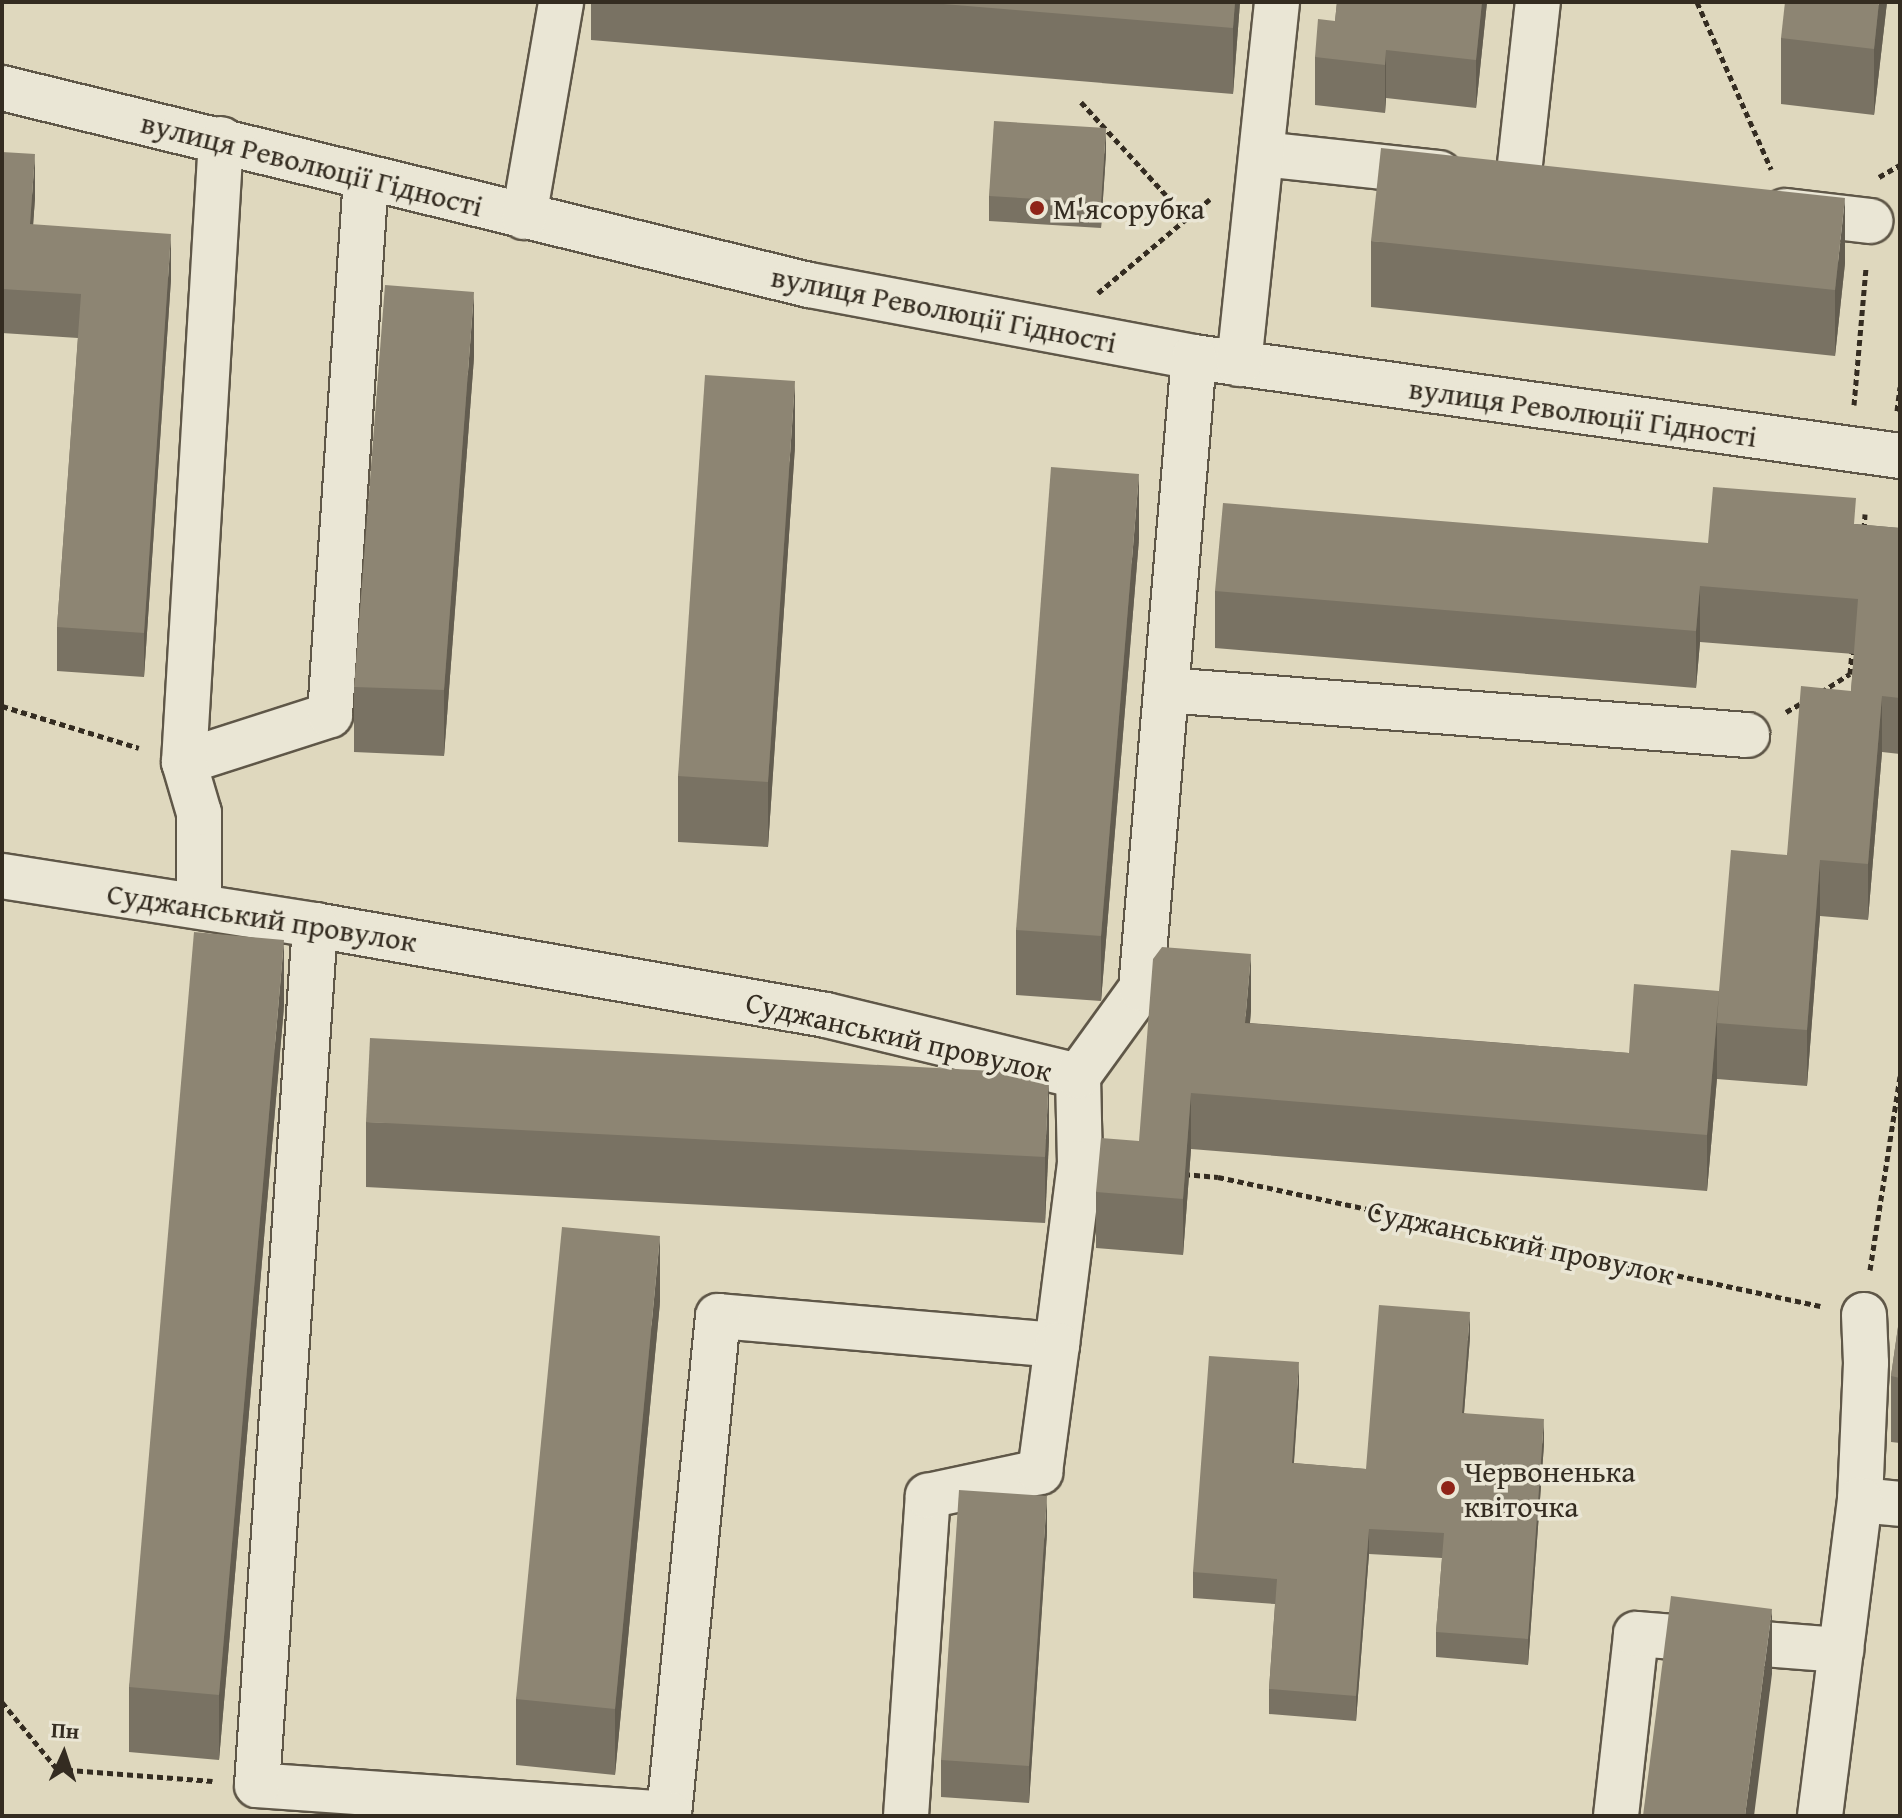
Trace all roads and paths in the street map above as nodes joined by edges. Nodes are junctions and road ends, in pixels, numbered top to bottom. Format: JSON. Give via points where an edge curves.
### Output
{"nodes":[{"id":1,"x":561,"y":2,"type":"edge"},
{"id":2,"x":1277,"y":2,"type":"edge"},
{"id":3,"x":1538,"y":2,"type":"edge"},
{"id":4,"x":1697,"y":2,"type":"edge"},
{"id":5,"x":2,"y":88,"type":"edge"},
{"id":6,"x":1081,"y":102,"type":"dead end"},
{"id":7,"x":221,"y":139,"type":"junction"},
{"id":8,"x":1262,"y":154,"type":"junction"},
{"id":9,"x":1900,"y":165,"type":"edge"},
{"id":10,"x":366,"y":177,"type":"junction"},
{"id":11,"x":1518,"y":182,"type":"junction"},
{"id":12,"x":1564,"y":187,"type":"edge"},
{"id":13,"x":1745,"y":207,"type":"edge"},
{"id":14,"x":1790,"y":212,"type":"junction"},
{"id":15,"x":524,"y":217,"type":"junction"},
{"id":16,"x":1187,"y":218,"type":"junction"},
{"id":17,"x":1870,"y":221,"type":"junction"},
{"id":18,"x":1098,"y":293,"type":"dead end"},
{"id":19,"x":1194,"y":357,"type":"junction"},
{"id":20,"x":1239,"y":364,"type":"junction"},
{"id":21,"x":1900,"y":387,"type":"edge"},
{"id":22,"x":1854,"y":406,"type":"dead end"},
{"id":23,"x":1897,"y":412,"type":"dead end"},
{"id":24,"x":1900,"y":456,"type":"edge"},
{"id":25,"x":1865,"y":514,"type":"dead end"},
{"id":26,"x":1863,"y":543,"type":"edge"},
{"id":27,"x":1853,"y":645,"type":"edge"},
{"id":28,"x":1166,"y":690,"type":"junction"},
{"id":29,"x":2,"y":706,"type":"edge"},
{"id":30,"x":1747,"y":735,"type":"joint"},
{"id":31,"x":184,"y":762,"type":"junction"},
{"id":32,"x":2,"y":876,"type":"edge"},
{"id":33,"x":199,"y":906,"type":"junction"},
{"id":34,"x":315,"y":925,"type":"junction"},
{"id":35,"x":1078,"y":1076,"type":"junction"},
{"id":36,"x":1900,"y":1076,"type":"edge"},
{"id":37,"x":1172,"y":1172,"type":"edge"},
{"id":38,"x":1864,"y":1315,"type":"junction"},
{"id":39,"x":1057,"y":1345,"type":"junction"},
{"id":40,"x":1880,"y":1502,"type":"edge"},
{"id":41,"x":1841,"y":1650,"type":"junction"},
{"id":42,"x":2,"y":1702,"type":"edge"},
{"id":43,"x":253,"y":1800,"type":"edge"},
{"id":44,"x":678,"y":1815,"type":"edge"},
{"id":45,"x":906,"y":1816,"type":"edge"},
{"id":46,"x":1616,"y":1816,"type":"edge"},
{"id":47,"x":1820,"y":1816,"type":"edge"}],
"edges":[{"from":1,"to":15,"type":"street"},
{"from":2,"to":8,"type":"street"},
{"from":3,"to":11,"type":"street"},
{"from":4,"to":14,"type":"path"},
{"from":5,"to":7,"type":"street","name":"вулиця Революції Гідності"},
{"from":6,"to":16,"type":"path"},
{"from":7,"to":10,"type":"street","name":"вулиця Революції Гідності"},
{"from":7,"to":31,"type":"street"},
{"from":8,"to":11,"type":"street"},
{"from":8,"to":16,"type":"path"},
{"from":8,"to":20,"type":"street"},
{"from":9,"to":17,"type":"path","via":[[1873,180]]},
{"from":10,"to":15,"type":"street","name":"вулиця Революції Гідності"},
{"from":10,"to":31,"type":"street","via":[[330,715]]},
{"from":11,"to":12,"type":"street"},
{"from":13,"to":14,"type":"street"},
{"from":14,"to":17,"type":"street"},
{"from":15,"to":19,"type":"street","name":"вулиця Революції Гідності","via":[[809,285]]},
{"from":16,"to":18,"type":"path"},
{"from":17,"to":22,"type":"path"},
{"from":19,"to":20,"type":"street","name":"вулиця Революції Гідності"},
{"from":19,"to":28,"type":"street"},
{"from":20,"to":24,"type":"street","name":"вулиця Революції Гідності"},
{"from":21,"to":23,"type":"path"},
{"from":25,"to":26,"type":"path"},
{"from":27,"to":30,"type":"path","via":[[1850,674]]},
{"from":28,"to":30,"type":"street"},
{"from":28,"to":35,"type":"street","via":[[1141,989]]},
{"from":29,"to":31,"type":"path"},
{"from":31,"to":33,"type":"street","via":[[199,813]]},
{"from":32,"to":33,"type":"street","name":"Суджанський провулок"},
{"from":33,"to":34,"type":"street","name":"Суджанський провулок"},
{"from":34,"to":35,"type":"street","name":"Суджанський провулок","via":[[826,1015]]},
{"from":34,"to":43,"type":"street"},
{"from":35,"to":39,"type":"street","name":"Суджанський провулок","via":[[1080,1163]]},
{"from":36,"to":38,"type":"path"},
{"from":37,"to":38,"type":"path","name":"Суджанський провулок","via":[[1218,1177]]},
{"from":38,"to":40,"type":"street"},
{"from":39,"to":44,"type":"street","via":[[718,1316]]},
{"from":39,"to":45,"type":"street","name":"Суджанський провулок","via":[[1040,1472],[928,1496]]},
{"from":40,"to":41,"type":"street"},
{"from":41,"to":46,"type":"street","via":[[1636,1634]]},
{"from":41,"to":47,"type":"street"},
{"from":42,"to":43,"type":"path","via":[[57,1769]]},
{"from":43,"to":44,"type":"street"}]}
